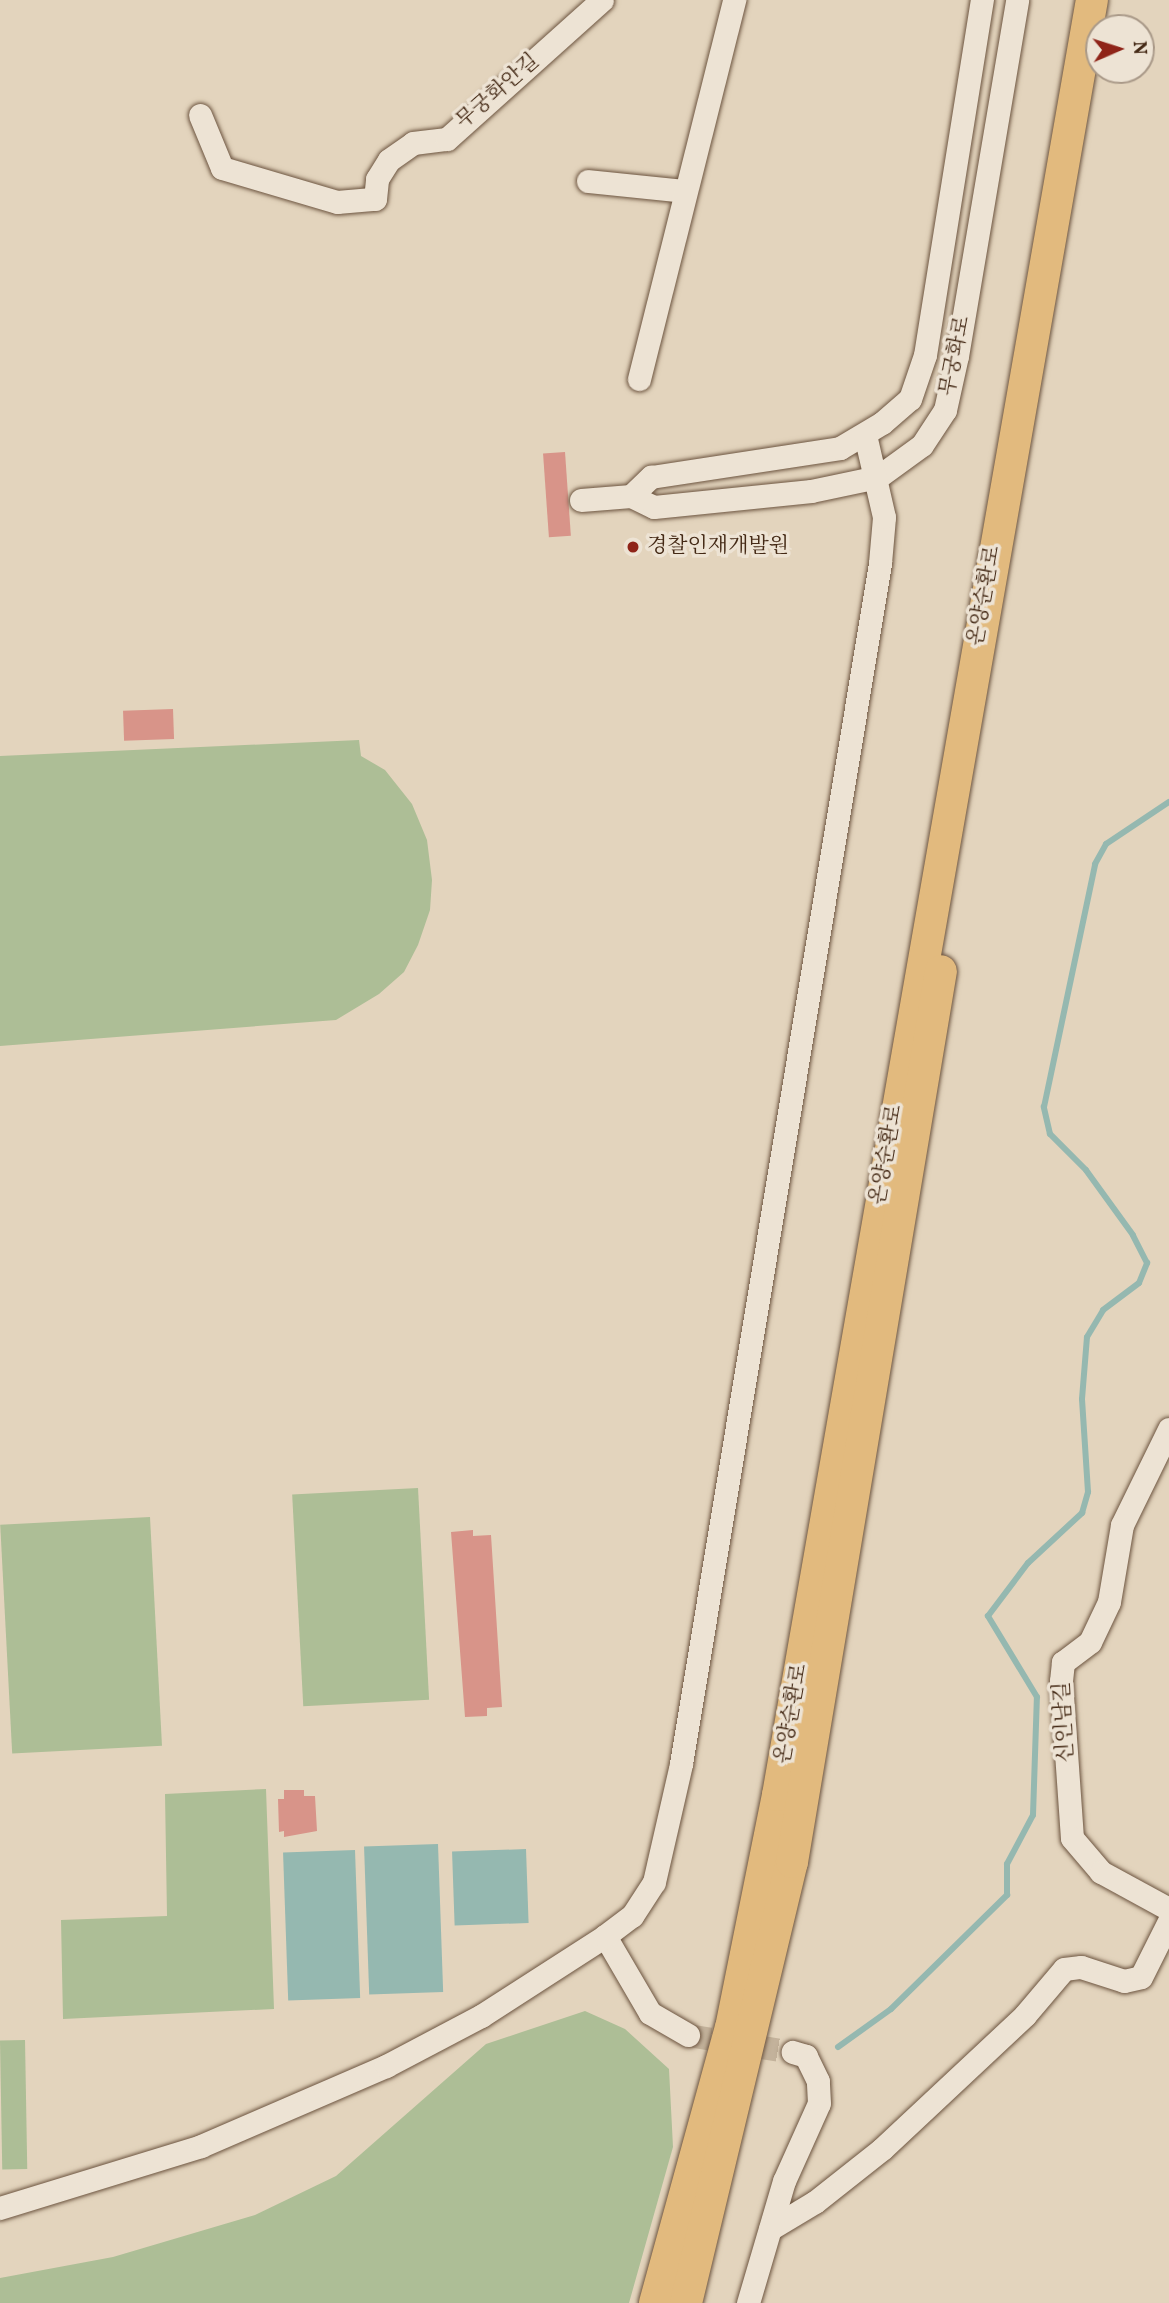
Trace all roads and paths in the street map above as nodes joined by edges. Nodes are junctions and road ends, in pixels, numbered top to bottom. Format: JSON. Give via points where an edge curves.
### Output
{"nodes":[{"id":1,"x":602,"y":0,"type":"edge"},
{"id":2,"x":734,"y":0,"type":"edge"},
{"id":3,"x":982,"y":0,"type":"edge"},
{"id":4,"x":1017,"y":0,"type":"edge"},
{"id":5,"x":1091,"y":0,"type":"edge"},
{"id":6,"x":1099,"y":84,"type":"edge"},
{"id":7,"x":200,"y":115,"type":"dead end"},
{"id":8,"x":588,"y":181,"type":"dead end"},
{"id":9,"x":684,"y":191,"type":"junction"},
{"id":10,"x":639,"y":379,"type":"dead end"},
{"id":11,"x":865,"y":435,"type":"junction"},
{"id":12,"x":878,"y":477,"type":"junction"},
{"id":13,"x":631,"y":496,"type":"junction"},
{"id":14,"x":581,"y":500,"type":"dead end"},
{"id":15,"x":1169,"y":1429,"type":"edge"},
{"id":16,"x":1169,"y":1909,"type":"edge"},
{"id":17,"x":1169,"y":1921,"type":"edge"},
{"id":18,"x":605,"y":1936,"type":"junction"},
{"id":19,"x":688,"y":2035,"type":"tunnel mouth"},
{"id":20,"x":793,"y":2052,"type":"tunnel mouth"},
{"id":21,"x":0,"y":2208,"type":"edge"},
{"id":22,"x":771,"y":2229,"type":"junction"},
{"id":23,"x":655,"y":2303,"type":"edge"},
{"id":24,"x":686,"y":2303,"type":"edge"},
{"id":25,"x":748,"y":2303,"type":"edge"}],
"edges":[{"from":1,"to":7,"type":"street","name":"무궁화안길","via":[[447,139],[413,143],[389,160],[377,179],[375,199],[337,202],[222,168]]},
{"from":2,"to":9,"type":"street"},
{"from":3,"to":11,"type":"street","name":"무궁화로","via":[[925,355],[909,399]]},
{"from":4,"to":12,"type":"street","name":"무궁화로","via":[[944,410],[922,445]]},
{"from":5,"to":23,"type":"highway","name":"온양순환로","via":[[778,1795],[731,2028]]},
{"from":6,"to":24,"type":"highway","name":"온양순환로","via":[[937,996],[792,1862]]},
{"from":8,"to":9,"type":"street"},
{"from":9,"to":10,"type":"street"},
{"from":11,"to":12,"type":"street"},
{"from":11,"to":13,"type":"street","name":"무궁화로","via":[[840,448],[651,477]]},
{"from":12,"to":13,"type":"street","name":"무궁화로","via":[[811,491],[654,507]]},
{"from":12,"to":18,"type":"street","via":[[884,517],[880,563],[671,1819],[654,1882],[632,1916]]},
{"from":13,"to":14,"type":"street","name":"무궁화로"},
{"from":15,"to":16,"type":"street","name":"신인남길","via":[[1122,1525],[1109,1602],[1090,1642],[1063,1662],[1061,1681],[1072,1838],[1101,1872]]},
{"from":17,"to":22,"type":"street","via":[[1141,1977],[1124,1981],[1082,1967],[1064,1969],[1026,2015],[883,2149],[815,2202]]},
{"from":18,"to":19,"type":"street","via":[[650,2013]]},
{"from":18,"to":21,"type":"street","via":[[481,2016],[269,2119],[201,2146]]},
{"from":20,"to":22,"type":"street","via":[[806,2056],[818,2081],[819,2103],[784,2181]]},
{"from":22,"to":25,"type":"street"}]}
